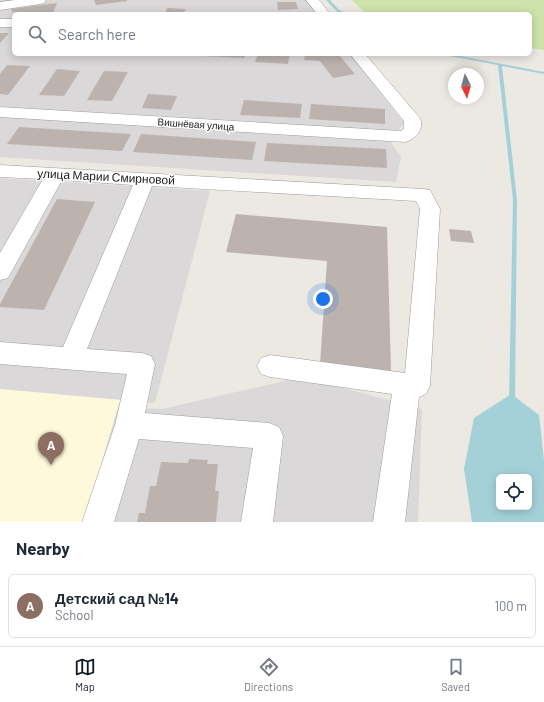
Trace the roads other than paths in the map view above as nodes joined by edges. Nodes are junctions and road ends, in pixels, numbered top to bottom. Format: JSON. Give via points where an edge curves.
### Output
{"nodes":[{"id":1,"x":40,"y":0,"type":"edge"},
{"id":2,"x":312,"y":0,"type":"edge"},
{"id":3,"x":0,"y":6,"type":"edge"},
{"id":4,"x":322,"y":12,"type":"edge"},
{"id":5,"x":0,"y":23,"type":"edge"},
{"id":6,"x":12,"y":24,"type":"edge"},
{"id":7,"x":359,"y":56,"type":"edge"},
{"id":8,"x":0,"y":112,"type":"edge"},
{"id":9,"x":0,"y":171,"type":"edge"},
{"id":10,"x":56,"y":174,"type":"junction"},
{"id":11,"x":145,"y":179,"type":"junction"},
{"id":12,"x":0,"y":272,"type":"edge"},
{"id":13,"x":0,"y":353,"type":"edge"},
{"id":14,"x":71,"y":358,"type":"junction"},
{"id":15,"x":270,"y":366,"type":"dead end"},
{"id":16,"x":407,"y":385,"type":"junction"},
{"id":17,"x":129,"y":425,"type":"junction"},
{"id":18,"x":98,"y":522,"type":"edge"},
{"id":19,"x":257,"y":522,"type":"edge"},
{"id":20,"x":389,"y":522,"type":"edge"}],
"edges":[{"from":1,"to":3,"type":"street"},
{"from":2,"to":4,"type":"street"},
{"from":5,"to":6,"type":"street"},
{"from":7,"to":8,"type":"street","name":"Вишнёвая улица","via":[[413,121],[412,130],[405,137]]},
{"from":9,"to":10,"type":"street","name":"улица Марии Смирновой"},
{"from":10,"to":11,"type":"street","name":"улица Марии Смирновой"},
{"from":10,"to":12,"type":"street"},
{"from":11,"to":14,"type":"street"},
{"from":11,"to":16,"type":"street","name":"улица Марии Смирновой","via":[[423,196],[430,209],[417,386]]},
{"from":13,"to":14,"type":"street"},
{"from":14,"to":17,"type":"street","via":[[142,364]]},
{"from":15,"to":16,"type":"street"},
{"from":16,"to":20,"type":"street"},
{"from":17,"to":18,"type":"street"},
{"from":17,"to":19,"type":"street","via":[[269,436]]}]}
